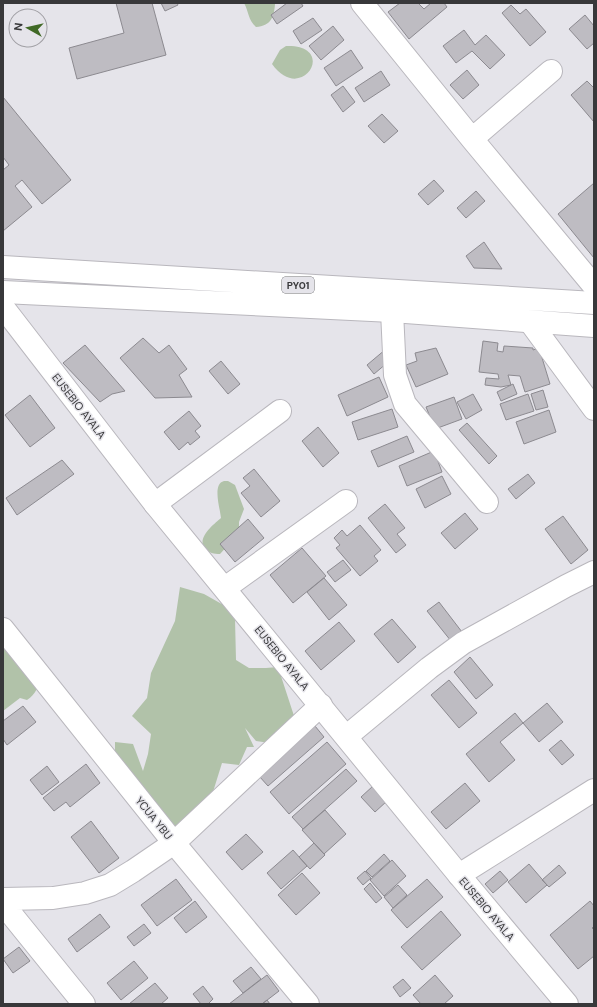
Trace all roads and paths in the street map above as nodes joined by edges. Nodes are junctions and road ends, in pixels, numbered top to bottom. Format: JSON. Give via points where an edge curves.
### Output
{"nodes":[{"id":1,"x":362,"y":3,"type":"edge"},
{"id":2,"x":551,"y":71,"type":"dead end"},
{"id":3,"x":472,"y":139,"type":"junction"},
{"id":4,"x":3,"y":267,"type":"edge"},
{"id":5,"x":594,"y":286,"type":"edge"},
{"id":6,"x":3,"y":292,"type":"edge"},
{"id":7,"x":594,"y":303,"type":"edge"},
{"id":8,"x":3,"y":307,"type":"edge"},
{"id":9,"x":392,"y":311,"type":"junction"},
{"id":10,"x":530,"y":322,"type":"junction"},
{"id":11,"x":594,"y":326,"type":"edge"},
{"id":12,"x":594,"y":409,"type":"edge"},
{"id":13,"x":280,"y":411,"type":"dead end"},
{"id":14,"x":346,"y":500,"type":"dead end"},
{"id":15,"x":487,"y":502,"type":"dead end"},
{"id":16,"x":155,"y":504,"type":"junction"},
{"id":17,"x":594,"y":572,"type":"edge"},
{"id":18,"x":225,"y":588,"type":"junction"},
{"id":19,"x":3,"y":629,"type":"edge"},
{"id":20,"x":321,"y":705,"type":"junction"},
{"id":21,"x":347,"y":736,"type":"junction"},
{"id":22,"x":594,"y":790,"type":"edge"},
{"id":23,"x":174,"y":843,"type":"junction"},
{"id":24,"x":459,"y":875,"type":"junction"},
{"id":25,"x":3,"y":899,"type":"edge"},
{"id":26,"x":3,"y":904,"type":"edge"},
{"id":27,"x":84,"y":1004,"type":"edge"},
{"id":28,"x":308,"y":1004,"type":"edge"},
{"id":29,"x":567,"y":1004,"type":"edge"}],
"edges":[{"from":1,"to":3,"type":"main road"},
{"from":2,"to":3,"type":"main road"},
{"from":3,"to":5,"type":"main road"},
{"from":4,"to":7,"type":"main road","number":"PY01"},
{"from":6,"to":9,"type":"main road","number":"PY01"},
{"from":8,"to":16,"type":"main road","name":"EUSEBIO AYALA"},
{"from":9,"to":10,"type":"main road","number":"PY01"},
{"from":9,"to":15,"type":"main road","via":[[395,375],[405,404]]},
{"from":10,"to":11,"type":"main road","number":"PY01"},
{"from":10,"to":12,"type":"main road"},
{"from":13,"to":16,"type":"main road"},
{"from":14,"to":18,"type":"main road"},
{"from":16,"to":18,"type":"main road","name":"EUSEBIO AYALA"},
{"from":17,"to":21,"type":"main road","via":[[463,643]]},
{"from":18,"to":20,"type":"main road","name":"EUSEBIO AYALA"},
{"from":19,"to":23,"type":"main road","name":"YCUA YBU"},
{"from":20,"to":21,"type":"main road","name":"EUSEBIO AYALA"},
{"from":20,"to":23,"type":"main road"},
{"from":21,"to":24,"type":"main road","name":"EUSEBIO AYALA"},
{"from":22,"to":24,"type":"main road"},
{"from":23,"to":25,"type":"main road","via":[[110,885],[85,893],[53,898]]},
{"from":23,"to":28,"type":"main road","name":"YCUA YBU"},
{"from":24,"to":29,"type":"main road","name":"EUSEBIO AYALA"},
{"from":26,"to":27,"type":"main road"}]}
